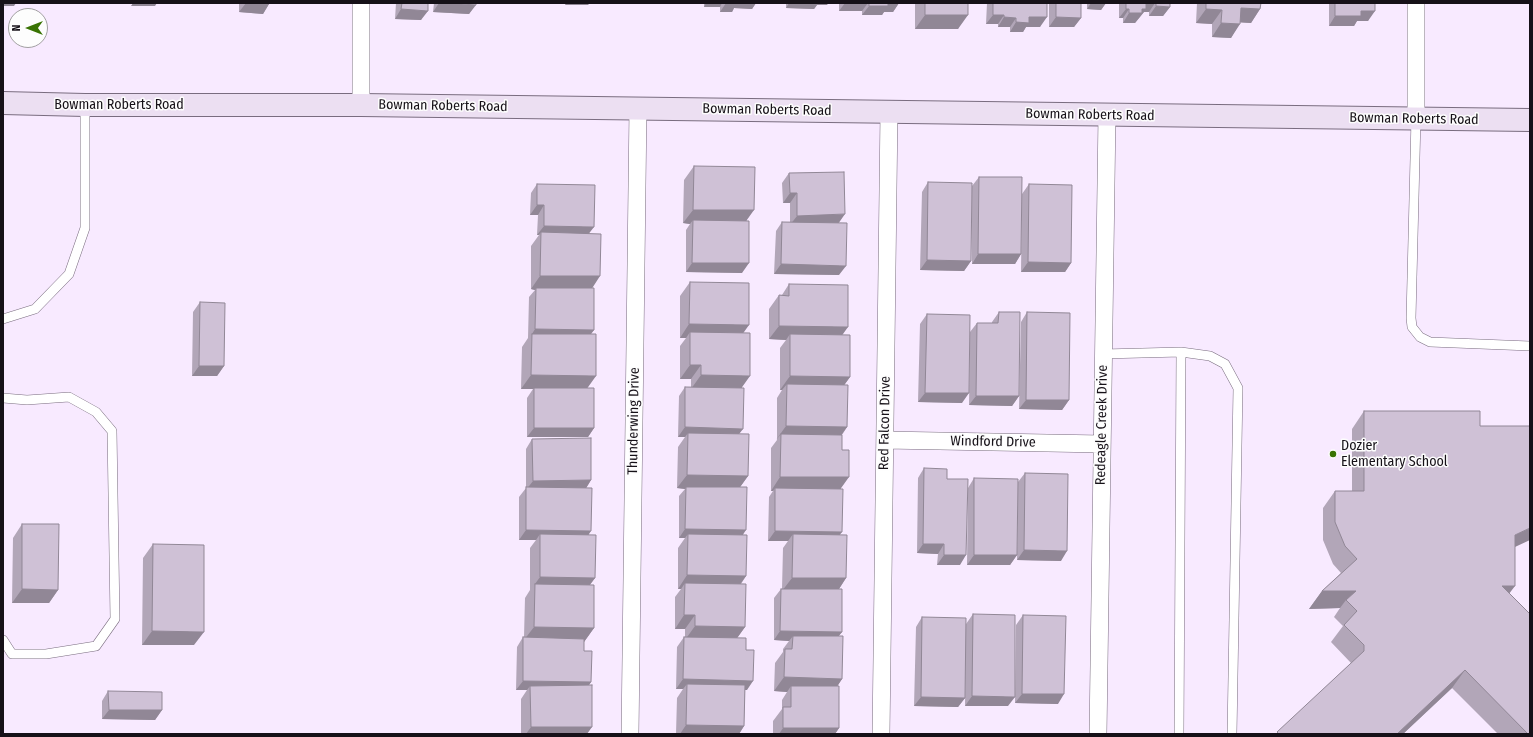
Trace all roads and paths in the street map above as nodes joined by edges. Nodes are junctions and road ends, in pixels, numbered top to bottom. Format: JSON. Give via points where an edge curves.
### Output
{"nodes":[{"id":1,"x":361,"y":3,"type":"edge"},
{"id":2,"x":1416,"y":3,"type":"edge"},
{"id":3,"x":3,"y":104,"type":"edge"},
{"id":4,"x":85,"y":105,"type":"junction"},
{"id":5,"x":361,"y":105,"type":"junction"},
{"id":6,"x":638,"y":108,"type":"junction"},
{"id":7,"x":889,"y":112,"type":"junction"},
{"id":8,"x":1107,"y":115,"type":"junction"},
{"id":9,"x":1416,"y":118,"type":"junction"},
{"id":10,"x":1530,"y":120,"type":"edge"},
{"id":11,"x":3,"y":319,"type":"edge"},
{"id":12,"x":1530,"y":346,"type":"edge"},
{"id":13,"x":1181,"y":352,"type":"junction"},
{"id":14,"x":1103,"y":354,"type":"junction"},
{"id":15,"x":3,"y":398,"type":"edge"},
{"id":16,"x":885,"y":440,"type":"junction"},
{"id":17,"x":1102,"y":444,"type":"junction"},
{"id":18,"x":3,"y":640,"type":"edge"},
{"id":19,"x":630,"y":734,"type":"edge"},
{"id":20,"x":881,"y":734,"type":"edge"},
{"id":21,"x":1098,"y":734,"type":"edge"},
{"id":22,"x":1179,"y":734,"type":"edge"},
{"id":23,"x":1232,"y":734,"type":"edge"}],
"edges":[{"from":1,"to":5,"type":"street"},
{"from":2,"to":9,"type":"street"},
{"from":3,"to":4,"type":"street","name":"Bowman Roberts Road"},
{"from":4,"to":5,"type":"street","name":"Bowman Roberts Road"},
{"from":4,"to":11,"type":"lane","via":[[85,228],[69,274],[35,309]]},
{"from":5,"to":6,"type":"street","name":"Bowman Roberts Road"},
{"from":6,"to":7,"type":"street","name":"Bowman Roberts Road"},
{"from":6,"to":19,"type":"street","name":"Thunderwing Drive"},
{"from":7,"to":8,"type":"street","name":"Bowman Roberts Road"},
{"from":7,"to":16,"type":"street","name":"Red Falcon Drive"},
{"from":8,"to":9,"type":"street","name":"Bowman Roberts Road"},
{"from":8,"to":14,"type":"street","name":"Redeagle Creek Drive"},
{"from":9,"to":10,"type":"street","name":"Bowman Roberts Road"},
{"from":9,"to":12,"type":"lane","via":[[1412,327],[1420,337],[1430,342]]},
{"from":13,"to":14,"type":"lane"},
{"from":13,"to":22,"type":"lane"},
{"from":13,"to":23,"type":"lane","via":[[1210,356],[1225,364],[1238,388]]},
{"from":14,"to":17,"type":"street","name":"Redeagle Creek Drive"},
{"from":15,"to":18,"type":"lane","via":[[27,400],[69,397],[96,412],[112,431],[115,619],[96,646],[46,654],[12,654]]},
{"from":16,"to":17,"type":"street","name":"Windford Drive"},
{"from":16,"to":20,"type":"street","name":"Red Falcon Drive"},
{"from":17,"to":21,"type":"street","name":"Redeagle Creek Drive"}]}
